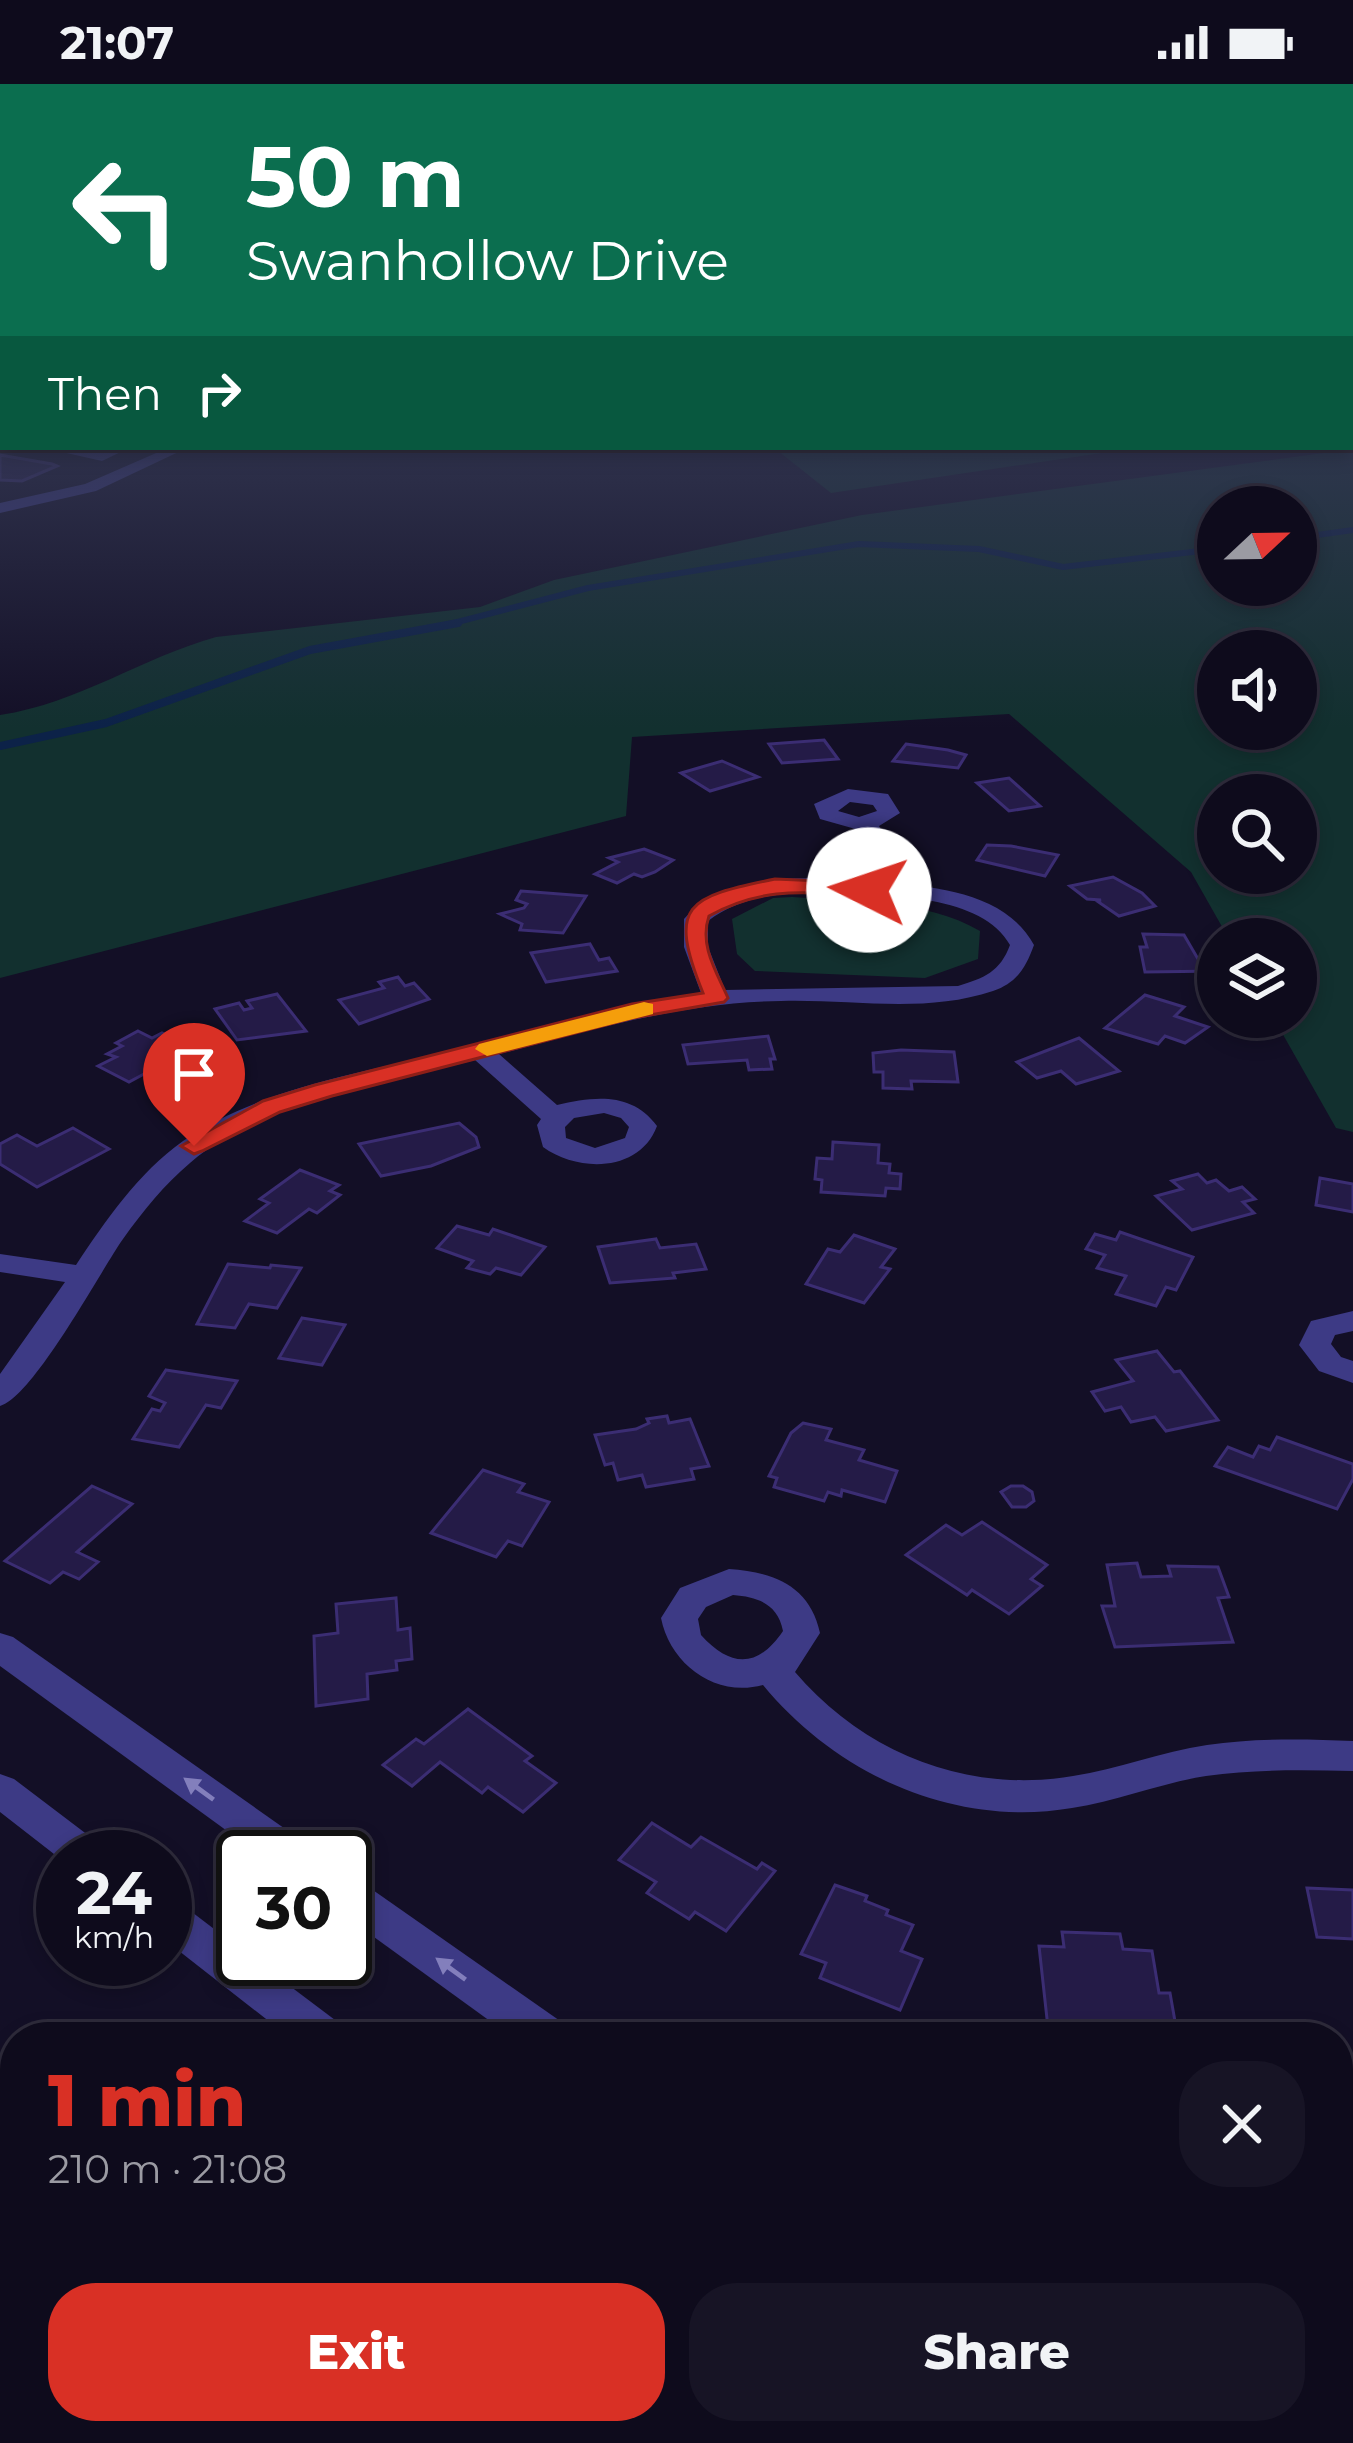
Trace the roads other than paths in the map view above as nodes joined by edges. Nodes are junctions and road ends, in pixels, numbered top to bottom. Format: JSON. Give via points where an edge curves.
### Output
{"nodes":[{"id":1,"x":866,"y":823,"type":"dead end"},
{"id":2,"x":869,"y":890,"type":"junction"},
{"id":3,"x":716,"y":998,"type":"junction"},
{"id":4,"x":480,"y":1051,"type":"junction"},
{"id":5,"x":556,"y":1118,"type":"dead end"},
{"id":6,"x":0,"y":1263,"type":"edge"},
{"id":7,"x":86,"y":1276,"type":"junction"},
{"id":8,"x":1353,"y":1321,"type":"edge"},
{"id":9,"x":1353,"y":1373,"type":"edge"},
{"id":10,"x":0,"y":1394,"type":"edge"},
{"id":11,"x":0,"y":1647,"type":"edge"},
{"id":12,"x":770,"y":1668,"type":"dead end"},
{"id":13,"x":1353,"y":1756,"type":"edge"},
{"id":14,"x":0,"y":1790,"type":"edge"},
{"id":15,"x":52,"y":1830,"type":"edge"},
{"id":16,"x":256,"y":1830,"type":"edge"},
{"id":17,"x":372,"y":1912,"type":"edge"},
{"id":18,"x":192,"y":1937,"type":"edge"},
{"id":19,"x":303,"y":2022,"type":"edge"},
{"id":20,"x":526,"y":2022,"type":"edge"}],
"edges":[{"from":1,"to":2,"type":"street","via":[[879,848]]},
{"from":2,"to":3,"type":"street","via":[[775,885],[735,893],[700,913],[695,947]]},
{"from":2,"to":3,"type":"street","via":[[990,912],[1016,932],[1019,964],[985,988],[940,997]]},
{"from":3,"to":4,"type":"street"},
{"from":4,"to":5,"type":"street"},
{"from":4,"to":7,"type":"street","via":[[323,1090],[227,1126],[176,1159]]},
{"from":6,"to":7,"type":"street"},
{"from":7,"to":10,"type":"street"},
{"from":8,"to":9,"type":"street","via":[[1322,1328],[1315,1345],[1330,1364]]},
{"from":16,"to":11,"type":"street","one_way":true},
{"from":12,"to":13,"type":"street","via":[[846,1745],[954,1787],[1048,1796],[1205,1761]]},
{"from":14,"to":15,"type":"street"},
{"from":20,"to":17,"type":"street","one_way":true},
{"from":18,"to":19,"type":"street"}]}
